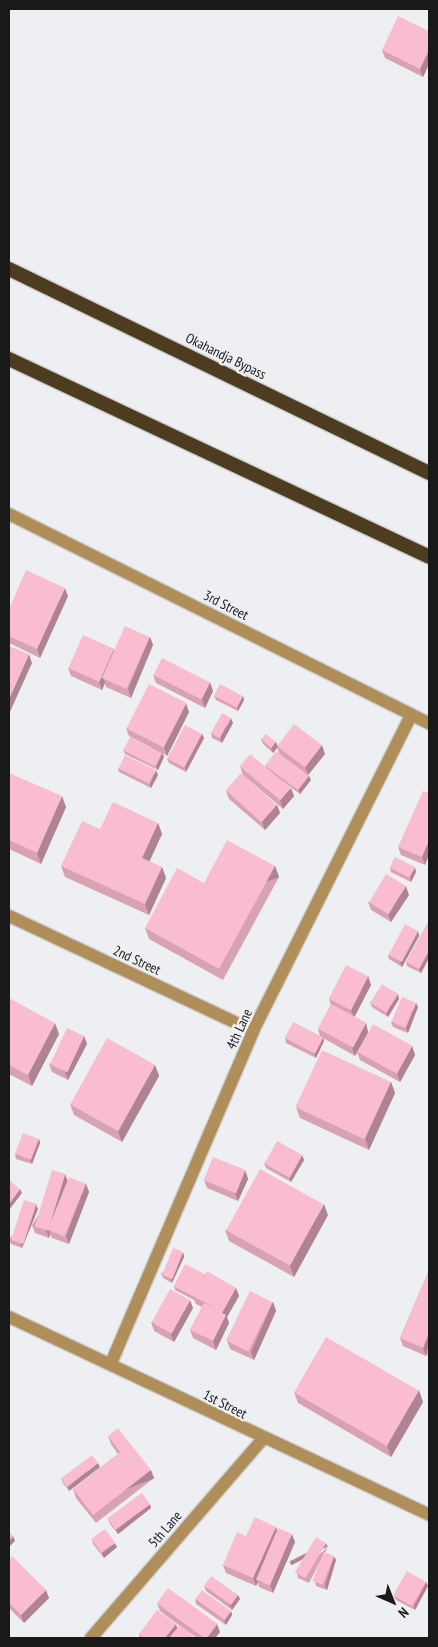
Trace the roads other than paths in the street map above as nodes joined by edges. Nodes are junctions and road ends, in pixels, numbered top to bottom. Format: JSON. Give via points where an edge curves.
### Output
{"nodes":[{"id":1,"x":9,"y":269,"type":"edge"},
{"id":2,"x":9,"y":359,"type":"edge"},
{"id":3,"x":429,"y":473,"type":"edge"},
{"id":4,"x":9,"y":514,"type":"edge"},
{"id":5,"x":429,"y":557,"type":"edge"},
{"id":6,"x":411,"y":715,"type":"junction"},
{"id":7,"x":429,"y":723,"type":"edge"},
{"id":8,"x":9,"y":916,"type":"edge"},
{"id":9,"x":253,"y":1031,"type":"junction"},
{"id":10,"x":9,"y":1317,"type":"edge"},
{"id":11,"x":111,"y":1363,"type":"junction"},
{"id":12,"x":263,"y":1439,"type":"junction"},
{"id":13,"x":429,"y":1515,"type":"edge"},
{"id":14,"x":90,"y":1638,"type":"edge"}],
"edges":[{"from":1,"to":3,"type":"highway","name":"Okahandja Bypass"},
{"from":2,"to":5,"type":"highway"},
{"from":4,"to":6,"type":"street","name":"3rd Street"},
{"from":6,"to":7,"type":"street","name":"3rd Street"},
{"from":6,"to":9,"type":"street","name":"4th Lane"},
{"from":8,"to":9,"type":"street","name":"2nd Street"},
{"from":9,"to":11,"type":"street","name":"4th Lane"},
{"from":10,"to":11,"type":"street","name":"1st Street"},
{"from":11,"to":12,"type":"street","name":"1st Street"},
{"from":12,"to":13,"type":"street","name":"1st Street"},
{"from":12,"to":14,"type":"street","name":"5th Lane"}]}
